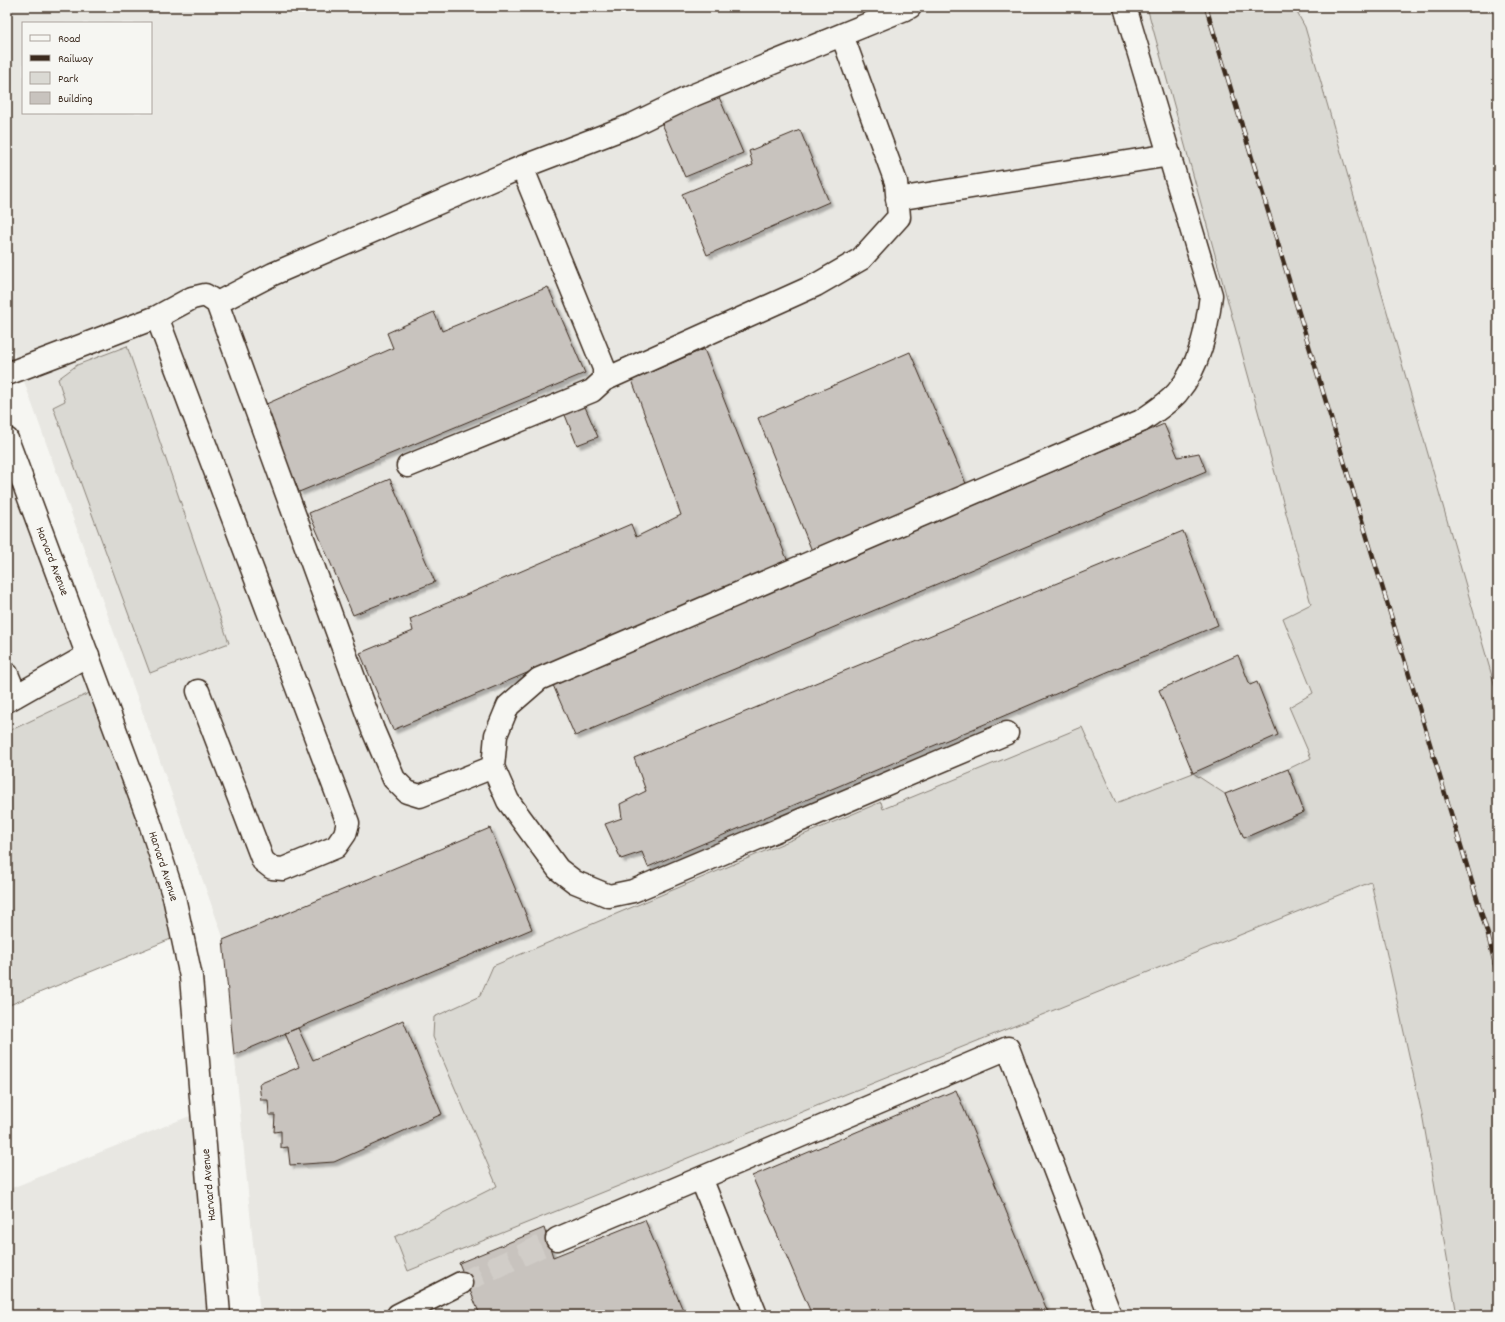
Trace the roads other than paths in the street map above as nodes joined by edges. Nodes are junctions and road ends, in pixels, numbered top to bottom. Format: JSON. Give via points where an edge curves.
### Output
{"nodes":[{"id":1,"x":910,"y":7,"type":"edge"},
{"id":2,"x":1126,"y":7,"type":"edge"},
{"id":3,"x":842,"y":35,"type":"junction"},
{"id":4,"x":1170,"y":155,"type":"junction"},
{"id":5,"x":522,"y":167,"type":"junction"},
{"id":6,"x":897,"y":199,"type":"junction"},
{"id":7,"x":218,"y":303,"type":"junction"},
{"id":8,"x":157,"y":317,"type":"junction"},
{"id":9,"x":7,"y":374,"type":"edge"},
{"id":10,"x":604,"y":380,"type":"junction"},
{"id":11,"x":7,"y":439,"type":"edge"},
{"id":12,"x":408,"y":466,"type":"dead end"},
{"id":13,"x":88,"y":655,"type":"junction"},
{"id":14,"x":7,"y":674,"type":"edge"},
{"id":15,"x":198,"y":691,"type":"dead end"},
{"id":16,"x":12,"y":699,"type":"edge"},
{"id":17,"x":1007,"y":733,"type":"dead end"},
{"id":18,"x":494,"y":767,"type":"junction"},
{"id":19,"x":701,"y":1178,"type":"junction"},
{"id":20,"x":557,"y":1239,"type":"tunnel mouth"},
{"id":21,"x":461,"y":1283,"type":"tunnel mouth"},
{"id":22,"x":424,"y":1309,"type":"edge"},
{"id":23,"x":219,"y":1315,"type":"edge"},
{"id":24,"x":398,"y":1315,"type":"edge"},
{"id":25,"x":756,"y":1315,"type":"edge"},
{"id":26,"x":1110,"y":1315,"type":"edge"}],
"edges":[{"from":1,"to":3,"type":"main road"},
{"from":2,"to":4,"type":"main road"},
{"from":3,"to":5,"type":"main road","via":[[694,95],[632,125]]},
{"from":3,"to":6,"type":"main road","via":[[896,182]]},
{"from":4,"to":6,"type":"main road"},
{"from":4,"to":18,"type":"main road","via":[[1211,295],[1203,341],[1191,371],[1177,393],[1141,422],[539,679],[508,706],[496,735]]},
{"from":5,"to":7,"type":"main road","via":[[273,274]]},
{"from":5,"to":10,"type":"main road","via":[[604,368]]},
{"from":6,"to":10,"type":"main road","via":[[899,217],[861,259],[816,285]]},
{"from":7,"to":8,"type":"main road","via":[[205,295],[192,298]]},
{"from":7,"to":18,"type":"main road","via":[[373,730],[394,779],[407,792],[420,796]]},
{"from":8,"to":9,"type":"main road"},
{"from":8,"to":15,"type":"main road","via":[[348,823],[345,834],[336,847],[283,869],[272,868],[263,861]]},
{"from":10,"to":12,"type":"main road","via":[[592,390]]},
{"from":11,"to":13,"type":"main road","name":"Harvard Avenue"},
{"from":13,"to":16,"type":"main road"},
{"from":13,"to":23,"type":"main road","name":"Harvard Avenue","via":[[150,823],[183,934],[191,977]]},
{"from":14,"to":16,"type":"main road"},
{"from":17,"to":18,"type":"main road","via":[[633,891],[609,896],[575,882],[558,870],[508,801]]},
{"from":19,"to":20,"type":"main road"},
{"from":19,"to":25,"type":"main road"},
{"from":19,"to":26,"type":"main road","via":[[1008,1048]]},
{"from":21,"to":22,"type":"main road"},
{"from":22,"to":24,"type":"main road"}]}
